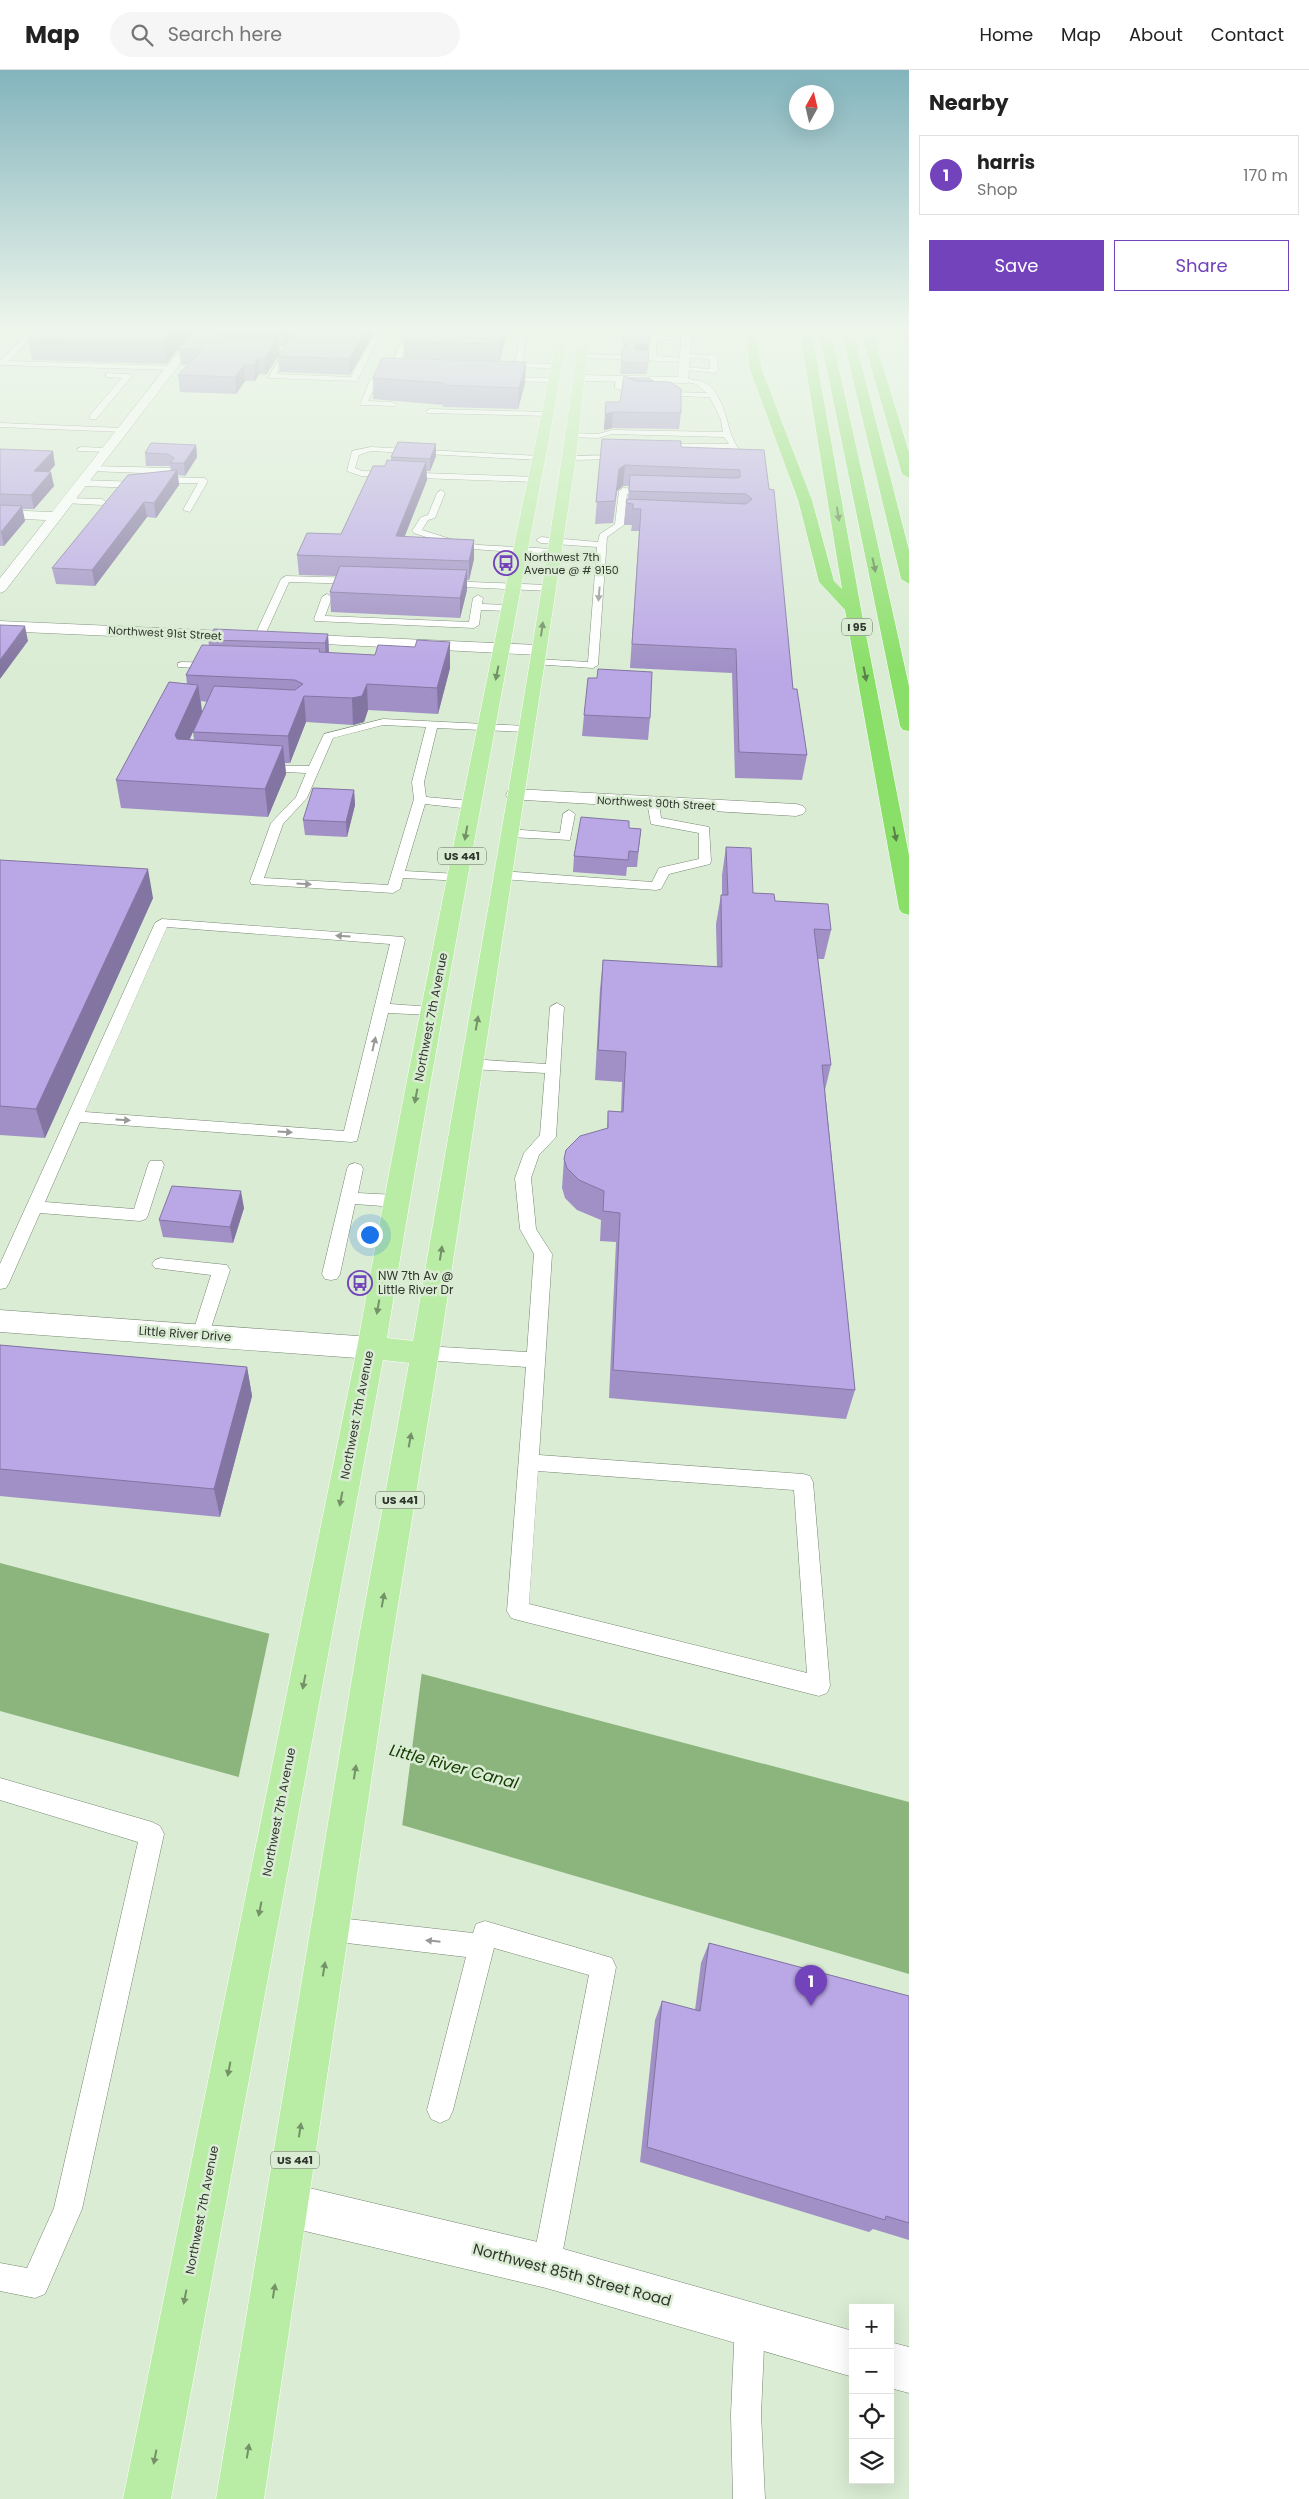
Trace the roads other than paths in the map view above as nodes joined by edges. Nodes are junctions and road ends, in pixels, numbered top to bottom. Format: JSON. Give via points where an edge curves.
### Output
{"nodes":[{"id":1,"x":113,"y":443,"type":"edge"},
{"id":2,"x":542,"y":443,"type":"edge"},
{"id":3,"x":570,"y":443,"type":"edge"},
{"id":4,"x":601,"y":443,"type":"edge"},
{"id":5,"x":733,"y":443,"type":"edge"},
{"id":6,"x":784,"y":443,"type":"edge"},
{"id":7,"x":824,"y":443,"type":"edge"},
{"id":8,"x":849,"y":443,"type":"edge"},
{"id":9,"x":875,"y":443,"type":"edge"},
{"id":10,"x":900,"y":443,"type":"edge"},
{"id":11,"x":666,"y":445,"type":"edge"},
{"id":12,"x":735,"y":447,"type":"junction"},
{"id":13,"x":81,"y":449,"type":"dead end"},
{"id":14,"x":108,"y":450,"type":"junction"},
{"id":15,"x":604,"y":450,"type":"junction"},
{"id":16,"x":393,"y":452,"type":"junction"},
{"id":17,"x":630,"y":457,"type":"edge"},
{"id":18,"x":539,"y":458,"type":"junction"},
{"id":19,"x":569,"y":458,"type":"junction"},
{"id":20,"x":722,"y":460,"type":"edge"},
{"id":21,"x":379,"y":465,"type":"junction"},
{"id":22,"x":553,"y":465,"type":"dead end"},
{"id":23,"x":494,"y":467,"type":"junction"},
{"id":24,"x":92,"y":469,"type":"junction"},
{"id":25,"x":170,"y":471,"type":"edge"},
{"id":26,"x":909,"y":474,"type":"edge"},
{"id":27,"x":474,"y":477,"type":"junction"},
{"id":28,"x":542,"y":481,"type":"junction"},
{"id":29,"x":81,"y":483,"type":"junction"},
{"id":30,"x":564,"y":490,"type":"junction"},
{"id":31,"x":441,"y":493,"type":"dead end"},
{"id":32,"x":659,"y":493,"type":"edge"},
{"id":33,"x":67,"y":501,"type":"junction"},
{"id":34,"x":102,"y":502,"type":"dead end"},
{"id":35,"x":186,"y":510,"type":"dead end"},
{"id":36,"x":0,"y":514,"type":"edge"},
{"id":37,"x":55,"y":516,"type":"junction"},
{"id":38,"x":521,"y":545,"type":"junction"},
{"id":39,"x":602,"y":545,"type":"junction"},
{"id":40,"x":555,"y":547,"type":"junction"},
{"id":41,"x":909,"y":579,"type":"edge"},
{"id":42,"x":368,"y":581,"type":"edge"},
{"id":43,"x":435,"y":584,"type":"edge"},
{"id":44,"x":513,"y":587,"type":"junction"},
{"id":45,"x":0,"y":588,"type":"edge"},
{"id":46,"x":549,"y":588,"type":"junction"},
{"id":47,"x":328,"y":596,"type":"dead end"},
{"id":48,"x":509,"y":608,"type":"junction"},
{"id":49,"x":853,"y":609,"type":"junction"},
{"id":50,"x":375,"y":621,"type":"junction"},
{"id":51,"x":0,"y":626,"type":"edge"},
{"id":52,"x":259,"y":637,"type":"junction"},
{"id":53,"x":373,"y":648,"type":"junction"},
{"id":54,"x":502,"y":648,"type":"junction"},
{"id":55,"x":538,"y":656,"type":"junction"},
{"id":56,"x":182,"y":664,"type":"dead end"},
{"id":57,"x":229,"y":666,"type":"edge"},
{"id":58,"x":432,"y":724,"type":"junction"},
{"id":59,"x":909,"y":726,"type":"edge"},
{"id":60,"x":486,"y":727,"type":"junction"},
{"id":61,"x":526,"y":729,"type":"junction"},
{"id":62,"x":255,"y":767,"type":"edge"},
{"id":63,"x":313,"y":770,"type":"junction"},
{"id":64,"x":515,"y":795,"type":"junction"},
{"id":65,"x":420,"y":798,"type":"junction"},
{"id":66,"x":653,"y":802,"type":"junction"},
{"id":67,"x":471,"y":804,"type":"junction"},
{"id":68,"x":796,"y":810,"type":"dead end"},
{"id":69,"x":570,"y":814,"type":"dead end"},
{"id":70,"x":509,"y":833,"type":"junction"},
{"id":71,"x":398,"y":874,"type":"junction"},
{"id":72,"x":502,"y":875,"type":"junction"},
{"id":73,"x":458,"y":878,"type":"junction"},
{"id":74,"x":909,"y":909,"type":"edge"},
{"id":75,"x":558,"y":1007,"type":"dead end"},
{"id":76,"x":382,"y":1008,"type":"junction"},
{"id":77,"x":432,"y":1011,"type":"junction"},
{"id":78,"x":470,"y":1064,"type":"junction"},
{"id":79,"x":553,"y":1069,"type":"junction"},
{"id":80,"x":74,"y":1116,"type":"junction"},
{"id":81,"x":156,"y":1165,"type":"dead end"},
{"id":82,"x":355,"y":1169,"type":"dead end"},
{"id":83,"x":348,"y":1198,"type":"junction"},
{"id":84,"x":396,"y":1202,"type":"junction"},
{"id":85,"x":34,"y":1207,"type":"junction"},
{"id":86,"x":161,"y":1264,"type":"dead end"},
{"id":87,"x":331,"y":1274,"type":"dead end"},
{"id":88,"x":0,"y":1283,"type":"edge"},
{"id":89,"x":0,"y":1321,"type":"edge"},
{"id":90,"x":201,"y":1335,"type":"junction"},
{"id":91,"x":371,"y":1348,"type":"junction"},
{"id":92,"x":425,"y":1353,"type":"junction"},
{"id":93,"x":535,"y":1360,"type":"junction"},
{"id":94,"x":528,"y":1462,"type":"junction"},
{"id":95,"x":0,"y":1788,"type":"edge"},
{"id":96,"x":330,"y":1929,"type":"junction"},
{"id":97,"x":482,"y":1946,"type":"junction"},
{"id":98,"x":440,"y":2110,"type":"dead end"},
{"id":99,"x":288,"y":2205,"type":"junction"},
{"id":100,"x":546,"y":2266,"type":"junction"},
{"id":101,"x":0,"y":2277,"type":"edge"},
{"id":102,"x":750,"y":2324,"type":"junction"},
{"id":103,"x":849,"y":2353,"type":"edge"},
{"id":104,"x":894,"y":2366,"type":"edge"},
{"id":105,"x":909,"y":2370,"type":"edge"},
{"id":106,"x":147,"y":2499,"type":"edge"},
{"id":107,"x":240,"y":2499,"type":"edge"},
{"id":108,"x":748,"y":2499,"type":"edge"}],
"edges":[{"from":1,"to":14,"type":"street"},
{"from":2,"to":18,"type":"main road","name":"Northwest 7th Avenue","number":"US 441"},
{"from":3,"to":19,"type":"main road","number":"US 441"},
{"from":4,"to":15,"type":"lane"},
{"from":5,"to":12,"type":"lane"},
{"from":6,"to":49,"type":"highway","via":[[805,500],[827,582]]},
{"from":7,"to":49,"type":"highway","number":"I 95","one_way":true},
{"from":8,"to":59,"type":"highway","one_way":true,"bridge":true},
{"from":9,"to":41,"type":"highway","bridge":true},
{"from":10,"to":26,"type":"highway","bridge":true},
{"from":11,"to":12,"type":"lane"},
{"from":12,"to":20,"type":"lane","via":[[742,460]]},
{"from":13,"to":14,"type":"lane"},
{"from":14,"to":24,"type":"street"},
{"from":15,"to":17,"type":"lane"},
{"from":15,"to":19,"type":"lane"},
{"from":16,"to":21,"type":"lane","via":[[381,456]]},
{"from":16,"to":21,"type":"lane","via":[[369,455],[361,461],[371,468]]},
{"from":16,"to":23,"type":"lane"},
{"from":16,"to":27,"type":"lane","via":[[371,449],[355,453],[350,468],[361,473]]},
{"from":18,"to":22,"type":"main road"},
{"from":18,"to":23,"type":"lane"},
{"from":18,"to":28,"type":"main road","name":"Northwest 7th Avenue","number":"US 441"},
{"from":19,"to":30,"type":"main road","number":"US 441"},
{"from":21,"to":27,"type":"lane","via":[[456,472]]},
{"from":23,"to":27,"type":"lane"},
{"from":23,"to":28,"type":"lane"},
{"from":24,"to":25,"type":"lane"},
{"from":24,"to":29,"type":"street"},
{"from":28,"to":30,"type":"main road"},
{"from":28,"to":38,"type":"main road","name":"Northwest 7th Avenue","number":"US 441"},
{"from":29,"to":33,"type":"street"},
{"from":29,"to":35,"type":"lane","via":[[139,485],[166,480],[204,481]]},
{"from":30,"to":40,"type":"main road","number":"US 441"},
{"from":31,"to":38,"type":"lane","via":[[431,518],[425,517],[417,531],[479,548]]},
{"from":32,"to":39,"type":"lane","via":[[623,491],[624,517],[619,525],[603,536]]},
{"from":33,"to":34,"type":"lane"},
{"from":33,"to":37,"type":"street"},
{"from":36,"to":37,"type":"street"},
{"from":37,"to":45,"type":"street"},
{"from":38,"to":40,"type":"lane"},
{"from":38,"to":44,"type":"main road","name":"Northwest 7th Avenue","number":"US 441"},
{"from":39,"to":40,"type":"lane"},
{"from":39,"to":55,"type":"lane","one_way":true,"via":[[593,666]]},
{"from":40,"to":46,"type":"main road","number":"US 441"},
{"from":42,"to":52,"type":"lane","via":[[286,579]]},
{"from":43,"to":44,"type":"lane"},
{"from":44,"to":46,"type":"lane"},
{"from":44,"to":48,"type":"main road","name":"Northwest 7th Avenue","number":"US 441"},
{"from":55,"to":46,"type":"main road","number":"US 441","one_way":true},
{"from":47,"to":50,"type":"lane","via":[[319,619]]},
{"from":48,"to":50,"type":"lane","via":[[478,602],[474,625]]},
{"from":48,"to":54,"type":"main road","name":"Northwest 7th Avenue","number":"US 441"},
{"from":49,"to":74,"type":"highway","number":"I 95","one_way":true},
{"from":50,"to":53,"type":"lane"},
{"from":51,"to":52,"type":"street","name":"Northwest 91st Street"},
{"from":52,"to":53,"type":"street","name":"Northwest 91st Street"},
{"from":53,"to":54,"type":"street","name":"Northwest 91st Street","via":[[394,643]]},
{"from":54,"to":55,"type":"street","name":"Northwest 91st Street"},
{"from":54,"to":60,"type":"main road","name":"Northwest 7th Avenue","number":"US 441","one_way":true},
{"from":55,"to":61,"type":"main road","number":"US 441"},
{"from":56,"to":57,"type":"lane"},
{"from":58,"to":60,"type":"lane"},
{"from":58,"to":63,"type":"lane","via":[[383,722],[328,736]]},
{"from":58,"to":65,"type":"lane","via":[[418,782]]},
{"from":60,"to":61,"type":"lane"},
{"from":60,"to":67,"type":"main road","name":"Northwest 7th Avenue","number":"US 441"},
{"from":61,"to":64,"type":"main road","number":"US 441"},
{"from":62,"to":63,"type":"lane"},
{"from":63,"to":71,"type":"lane","one_way":true,"via":[[301,798],[277,823],[256,881],[393,889]]},
{"from":64,"to":66,"type":"street","name":"Northwest 90th Street"},
{"from":64,"to":70,"type":"main road","number":"US 441"},
{"from":65,"to":67,"type":"lane","via":[[427,802]]},
{"from":65,"to":71,"type":"lane"},
{"from":66,"to":68,"type":"street","name":"Northwest 90th Street"},
{"from":66,"to":72,"type":"lane","via":[[655,821],[705,830],[705,860],[664,871],[656,886]]},
{"from":67,"to":73,"type":"main road","name":"Northwest 7th Avenue","number":"US 441","one_way":true},
{"from":69,"to":70,"type":"lane","via":[[566,837]]},
{"from":70,"to":72,"type":"main road","number":"US 441"},
{"from":71,"to":73,"type":"lane"},
{"from":78,"to":72,"type":"main road","number":"US 441","one_way":true},
{"from":73,"to":77,"type":"main road","name":"Northwest 7th Avenue","number":"US 441"},
{"from":75,"to":79,"type":"lane"},
{"from":76,"to":77,"type":"lane"},
{"from":80,"to":76,"type":"lane","one_way":true,"via":[[351,1138]]},
{"from":76,"to":80,"type":"lane","one_way":true,"via":[[398,940],[162,923]]},
{"from":77,"to":84,"type":"main road","name":"Northwest 7th Avenue","number":"US 441","one_way":true},
{"from":78,"to":79,"type":"lane"},
{"from":92,"to":78,"type":"main road","number":"US 441","one_way":true},
{"from":79,"to":93,"type":"lane","via":[[548,1137],[532,1153],[523,1178],[528,1229],[543,1254]]},
{"from":80,"to":85,"type":"lane"},
{"from":81,"to":85,"type":"lane","via":[[140,1214]]},
{"from":82,"to":83,"type":"lane"},
{"from":83,"to":84,"type":"lane"},
{"from":83,"to":87,"type":"lane"},
{"from":84,"to":91,"type":"main road","name":"Northwest 7th Avenue","number":"US 441","one_way":true},
{"from":85,"to":88,"type":"lane"},
{"from":86,"to":90,"type":"lane","via":[[221,1270]]},
{"from":89,"to":90,"type":"street","name":"Little River Drive"},
{"from":90,"to":91,"type":"street","name":"Little River Drive"},
{"from":91,"to":92,"type":"main road"},
{"from":91,"to":106,"type":"main road","name":"Northwest 7th Avenue","number":"US 441","one_way":true},
{"from":92,"to":93,"type":"lane"},
{"from":96,"to":92,"type":"main road","number":"US 441","one_way":true},
{"from":93,"to":94,"type":"lane"},
{"from":94,"to":94,"type":"lane","via":[[518,1611],[819,1686],[803,1482]]},
{"from":95,"to":101,"type":"lane","via":[[152,1834],[68,2209],[35,2284]]},
{"from":97,"to":96,"type":"lane","one_way":true},
{"from":99,"to":96,"type":"main road","number":"US 441","one_way":true},
{"from":97,"to":98,"type":"lane"},
{"from":97,"to":100,"type":"lane","via":[[485,1933],[603,1967]]},
{"from":99,"to":100,"type":"street","name":"Northwest 85th Street Road"},
{"from":107,"to":99,"type":"main road","number":"US 441","one_way":true},
{"from":100,"to":102,"type":"street","name":"Northwest 85th Street Road"},
{"from":102,"to":103,"type":"street","name":"Northwest 85th Street Road"},
{"from":102,"to":108,"type":"lane","via":[[746,2414]]},
{"from":104,"to":105,"type":"street"}]}
